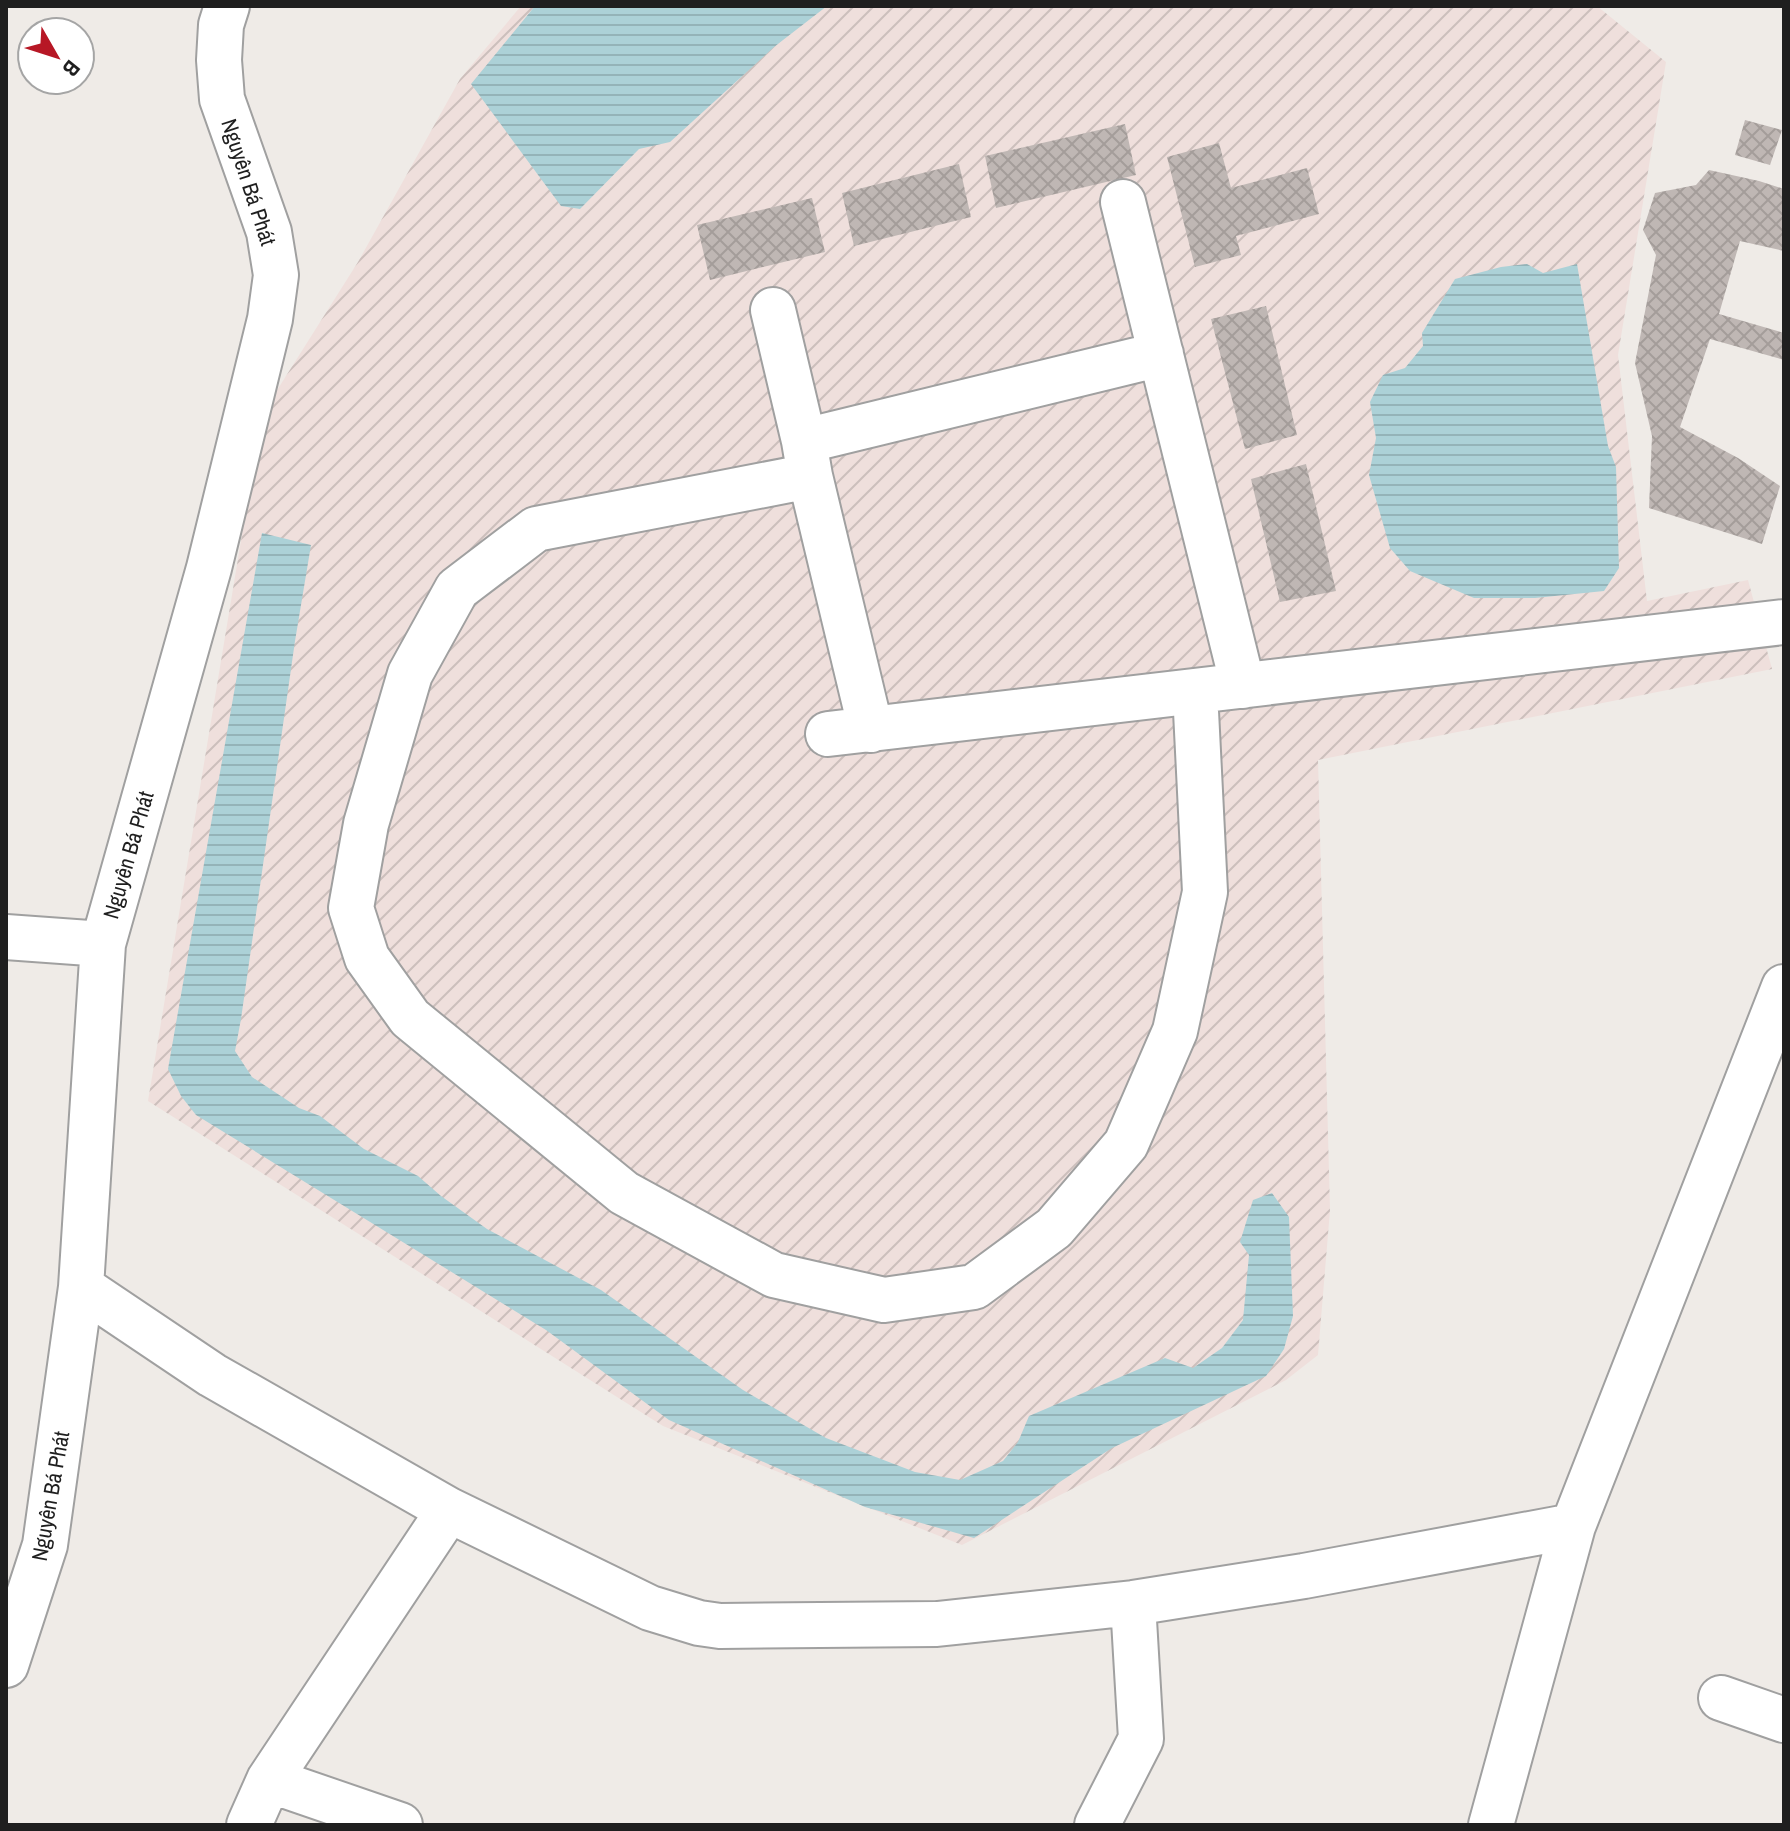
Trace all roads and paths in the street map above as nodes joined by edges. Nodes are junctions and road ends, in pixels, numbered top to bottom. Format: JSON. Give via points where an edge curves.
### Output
{"nodes":[{"id":1,"x":227,"y":6,"type":"edge"},
{"id":2,"x":1123,"y":202,"type":"dead end"},
{"id":3,"x":773,"y":310,"type":"dead end"},
{"id":4,"x":1161,"y":354,"type":"junction"},
{"id":5,"x":807,"y":458,"type":"junction"},
{"id":6,"x":1784,"y":622,"type":"edge"},
{"id":7,"x":1243,"y":686,"type":"junction"},
{"id":8,"x":1195,"y":691,"type":"junction"},
{"id":9,"x":871,"y":730,"type":"junction"},
{"id":10,"x":828,"y":734,"type":"dead end"},
{"id":11,"x":6,"y":937,"type":"edge"},
{"id":12,"x":103,"y":944,"type":"junction"},
{"id":13,"x":1784,"y":987,"type":"edge"},
{"id":14,"x":81,"y":1287,"type":"junction"},
{"id":15,"x":449,"y":1510,"type":"junction"},
{"id":16,"x":1573,"y":1526,"type":"junction"},
{"id":17,"x":1133,"y":1603,"type":"junction"},
{"id":18,"x":6,"y":1665,"type":"edge"},
{"id":19,"x":1721,"y":1698,"type":"dead end"},
{"id":20,"x":1784,"y":1720,"type":"edge"},
{"id":21,"x":269,"y":1780,"type":"junction"},
{"id":22,"x":249,"y":1825,"type":"edge"},
{"id":23,"x":400,"y":1825,"type":"edge"},
{"id":24,"x":1097,"y":1825,"type":"edge"},
{"id":25,"x":1491,"y":1825,"type":"edge"}],
"edges":[{"from":1,"to":12,"type":"street","name":"Nguyên Bá Phát","via":[[219,60],[222,99],[269,232],[276,275],[209,568]]},
{"from":2,"to":4,"type":"street"},
{"from":3,"to":5,"type":"street"},
{"from":4,"to":5,"type":"street"},
{"from":4,"to":7,"type":"street"},
{"from":5,"to":8,"type":"street","via":[[536,529],[457,589],[410,674],[366,824],[351,908],[367,958],[410,1018],[624,1193],[774,1275],[884,1300],[974,1287],[1054,1228],[1126,1144],[1175,1031],[1205,892]]},
{"from":5,"to":9,"type":"street"},
{"from":6,"to":7,"type":"street"},
{"from":7,"to":8,"type":"street"},
{"from":8,"to":9,"type":"street"},
{"from":9,"to":10,"type":"street"},
{"from":11,"to":12,"type":"street"},
{"from":12,"to":14,"type":"street","name":"Nguyên Bá Phát"},
{"from":13,"to":16,"type":"street"},
{"from":14,"to":15,"type":"street","via":[[212,1375]]},
{"from":14,"to":18,"type":"street","name":"Nguyên Bá Phát","via":[[45,1545]]},
{"from":15,"to":17,"type":"street","via":[[650,1608],[720,1626],[937,1624]]},
{"from":15,"to":21,"type":"street"},
{"from":16,"to":17,"type":"street"},
{"from":16,"to":25,"type":"street"},
{"from":17,"to":24,"type":"street","via":[[1141,1739]]},
{"from":19,"to":20,"type":"street"},
{"from":21,"to":22,"type":"street"},
{"from":21,"to":23,"type":"street"}]}
